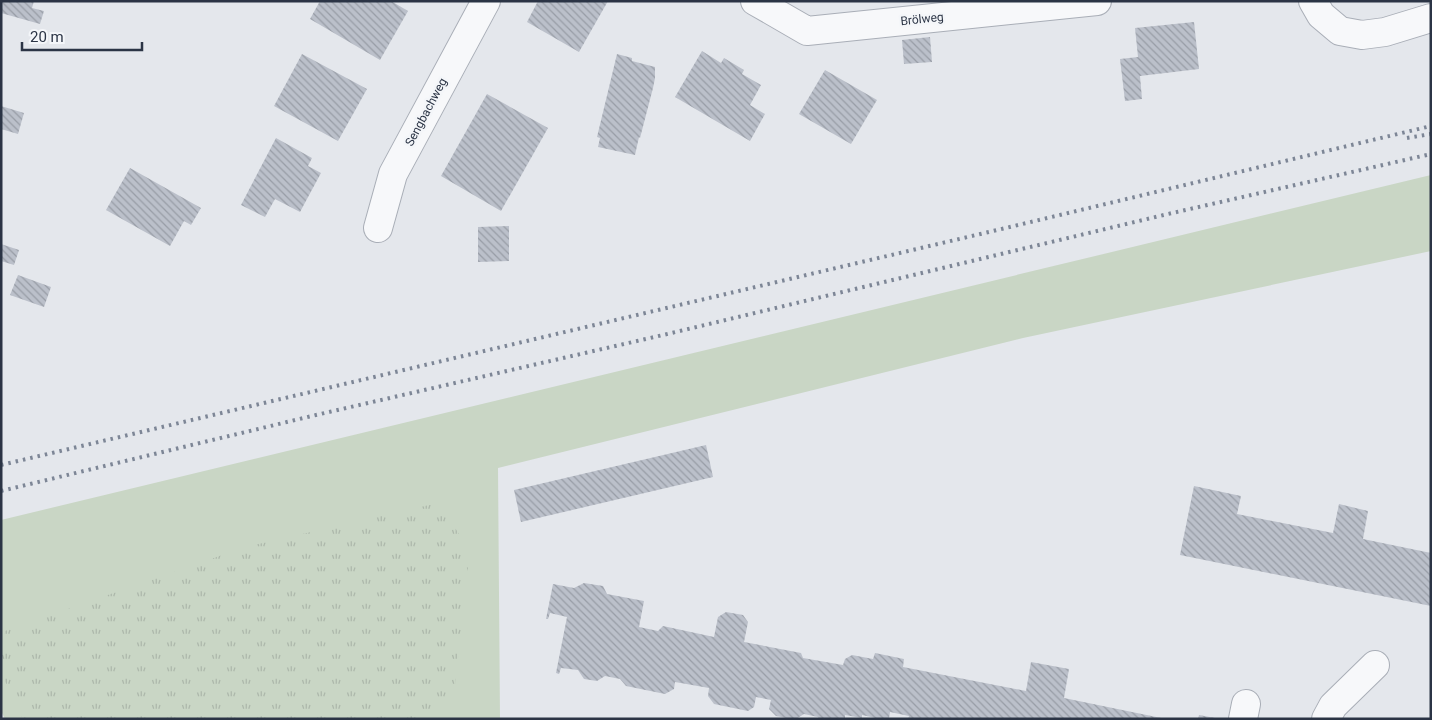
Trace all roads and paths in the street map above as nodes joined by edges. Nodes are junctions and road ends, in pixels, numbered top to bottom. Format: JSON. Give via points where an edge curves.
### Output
{"nodes":[{"id":1,"x":486,"y":1,"type":"edge"},
{"id":2,"x":755,"y":1,"type":"edge"},
{"id":3,"x":1097,"y":1,"type":"edge"},
{"id":4,"x":1314,"y":1,"type":"edge"},
{"id":5,"x":1431,"y":18,"type":"edge"},
{"id":6,"x":378,"y":228,"type":"dead end"},
{"id":7,"x":1375,"y":665,"type":"dead end"},
{"id":8,"x":1326,"y":719,"type":"edge"}],
"edges":[{"from":1,"to":6,"type":"street","name":"Sengbachweg","via":[[393,174]]},
{"from":2,"to":3,"type":"street","name":"Brölweg","via":[[807,31]]},
{"from":4,"to":5,"type":"street","via":[[1321,15],[1340,31],[1362,34],[1385,32]]},
{"from":7,"to":8,"type":"street","via":[[1333,706]]}]}
